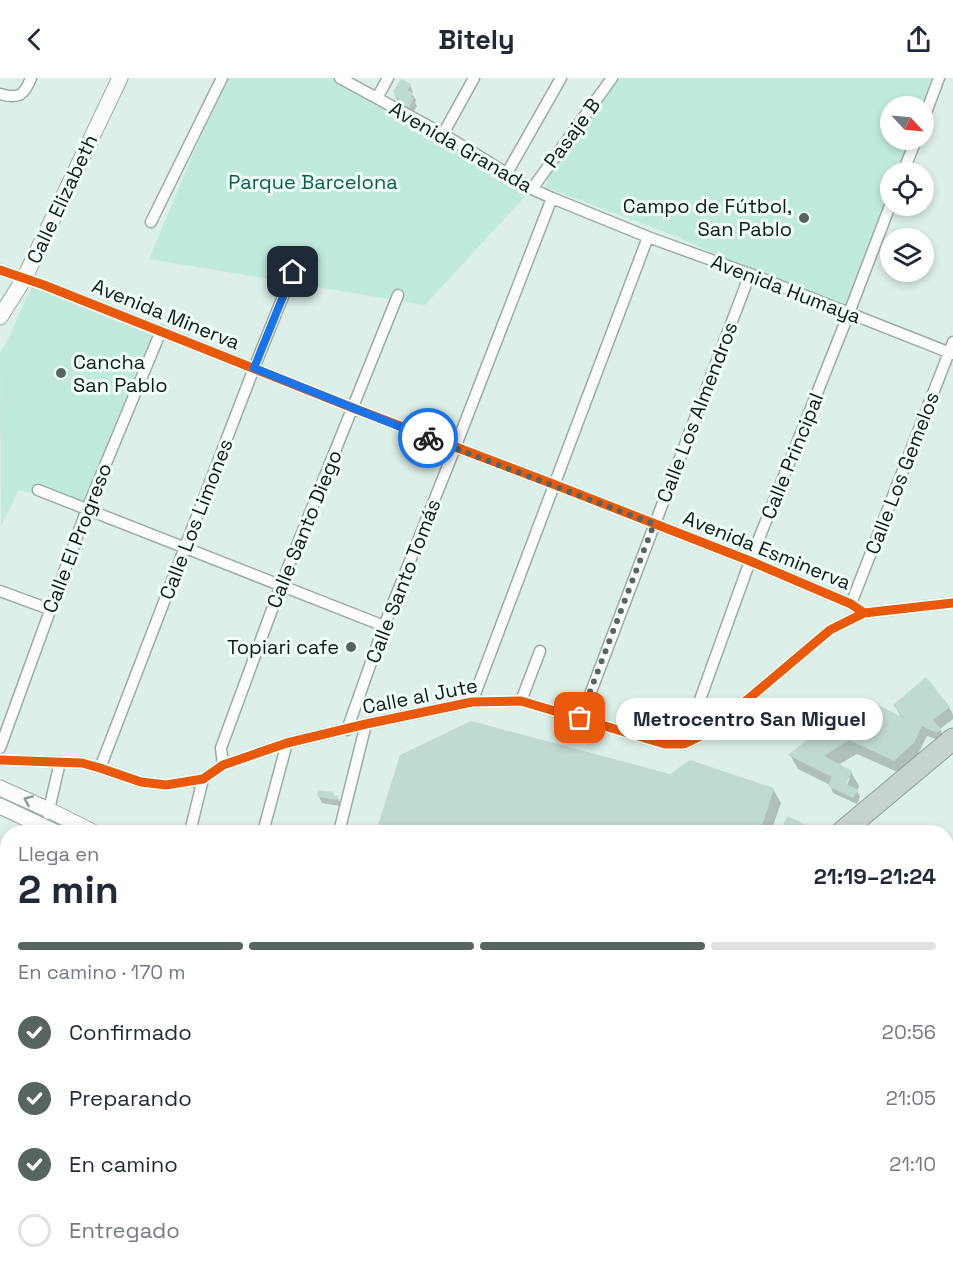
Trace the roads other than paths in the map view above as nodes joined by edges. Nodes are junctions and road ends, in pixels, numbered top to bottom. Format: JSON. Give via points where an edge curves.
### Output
{"nodes":[{"id":1,"x":31,"y":78,"type":"edge"},
{"id":2,"x":120,"y":78,"type":"edge"},
{"id":3,"x":222,"y":78,"type":"edge"},
{"id":4,"x":340,"y":78,"type":"edge"},
{"id":5,"x":388,"y":78,"type":"edge"},
{"id":6,"x":474,"y":78,"type":"edge"},
{"id":7,"x":561,"y":78,"type":"edge"},
{"id":8,"x":612,"y":78,"type":"edge"},
{"id":9,"x":939,"y":78,"type":"edge"},
{"id":10,"x":0,"y":94,"type":"edge"},
{"id":11,"x":932,"y":96,"type":"edge"},
{"id":12,"x":376,"y":98,"type":"junction"},
{"id":13,"x":443,"y":134,"type":"junction"},
{"id":14,"x":507,"y":173,"type":"junction"},
{"id":15,"x":532,"y":189,"type":"junction"},
{"id":16,"x":552,"y":198,"type":"junction"},
{"id":17,"x":886,"y":216,"type":"edge"},
{"id":18,"x":151,"y":222,"type":"dead end"},
{"id":19,"x":648,"y":237,"type":"junction"},
{"id":20,"x":0,"y":270,"type":"edge"},
{"id":21,"x":293,"y":272,"type":"dead end"},
{"id":22,"x":750,"y":274,"type":"junction"},
{"id":23,"x":24,"y":279,"type":"junction"},
{"id":24,"x":399,"y":295,"type":"dead end"},
{"id":25,"x":849,"y":313,"type":"junction"},
{"id":26,"x":0,"y":316,"type":"edge"},
{"id":27,"x":161,"y":331,"type":"junction"},
{"id":28,"x":952,"y":350,"type":"edge"},
{"id":29,"x":254,"y":368,"type":"junction"},
{"id":30,"x":353,"y":408,"type":"junction"},
{"id":31,"x":455,"y":448,"type":"junction"},
{"id":32,"x":553,"y":484,"type":"junction"},
{"id":33,"x":38,"y":490,"type":"dead end"},
{"id":34,"x":87,"y":509,"type":"junction"},
{"id":35,"x":654,"y":524,"type":"junction"},
{"id":36,"x":185,"y":548,"type":"junction"},
{"id":37,"x":750,"y":561,"type":"junction"},
{"id":38,"x":281,"y":585,"type":"junction"},
{"id":39,"x":0,"y":591,"type":"edge"},
{"id":40,"x":953,"y":603,"type":"edge"},
{"id":41,"x":851,"y":604,"type":"junction"},
{"id":42,"x":50,"y":609,"type":"junction"},
{"id":43,"x":864,"y":613,"type":"junction"},
{"id":44,"x":384,"y":626,"type":"junction"},
{"id":45,"x":540,"y":651,"type":"dead end"},
{"id":46,"x":521,"y":701,"type":"junction"},
{"id":47,"x":472,"y":702,"type":"junction"},
{"id":48,"x":580,"y":718,"type":"junction"},
{"id":49,"x":366,"y":724,"type":"junction"},
{"id":50,"x":347,"y":729,"type":"junction"},
{"id":51,"x":953,"y":740,"type":"edge"},
{"id":52,"x":288,"y":743,"type":"junction"},
{"id":53,"x":684,"y":744,"type":"junction"},
{"id":54,"x":0,"y":748,"type":"edge"},
{"id":55,"x":0,"y":760,"type":"edge"},
{"id":56,"x":60,"y":762,"type":"junction"},
{"id":57,"x":223,"y":765,"type":"junction"},
{"id":58,"x":100,"y":768,"type":"junction"},
{"id":59,"x":203,"y":778,"type":"junction"},
{"id":60,"x":0,"y":788,"type":"edge"},
{"id":61,"x":0,"y":806,"type":"edge"},
{"id":62,"x":49,"y":810,"type":"junction"},
{"id":63,"x":36,"y":825,"type":"edge"},
{"id":64,"x":48,"y":825,"type":"edge"},
{"id":65,"x":79,"y":825,"type":"edge"},
{"id":66,"x":192,"y":825,"type":"edge"},
{"id":67,"x":265,"y":825,"type":"edge"},
{"id":68,"x":341,"y":825,"type":"edge"},
{"id":69,"x":850,"y":825,"type":"edge"}],
"edges":[{"from":1,"to":10,"type":"street","via":[[21,95]]},
{"from":2,"to":23,"type":"street","name":"Calle Elizabeth"},
{"from":3,"to":18,"type":"street"},
{"from":4,"to":12,"type":"street","name":"Avenida Granada"},
{"from":5,"to":12,"type":"street"},
{"from":6,"to":13,"type":"street"},
{"from":7,"to":14,"type":"street"},
{"from":8,"to":15,"type":"street","name":"Pasaje B"},
{"from":9,"to":11,"type":"street"},
{"from":12,"to":13,"type":"street","name":"Avenida Granada"},
{"from":13,"to":14,"type":"street","name":"Avenida Granada"},
{"from":14,"to":15,"type":"street","name":"Avenida Granada"},
{"from":15,"to":16,"type":"street","name":"Avenida Granada"},
{"from":16,"to":19,"type":"street","name":"Avenida Humaya"},
{"from":16,"to":31,"type":"street","name":"Calle Santo Tomás"},
{"from":17,"to":25,"type":"street","name":"Calle Principal"},
{"from":19,"to":22,"type":"street","name":"Avenida Humaya"},
{"from":19,"to":32,"type":"street"},
{"from":20,"to":23,"type":"street","name":"Avenida Minerva"},
{"from":21,"to":29,"type":"street","name":"Calle Los Limones"},
{"from":22,"to":25,"type":"street","name":"Avenida Humaya"},
{"from":22,"to":35,"type":"street","name":"Calle Los Almendros"},
{"from":23,"to":26,"type":"street","name":"Calle Elizabeth"},
{"from":23,"to":27,"type":"street","name":"Avenida Minerva"},
{"from":24,"to":30,"type":"street","name":"Calle Santo Diego"},
{"from":25,"to":28,"type":"street","name":"Avenida Humaya"},
{"from":25,"to":37,"type":"street","name":"Calle Principal"},
{"from":27,"to":29,"type":"street","name":"Avenida Minerva"},
{"from":27,"to":34,"type":"street","name":"Calle El Progreso"},
{"from":28,"to":41,"type":"street","name":"Calle Los Gemelos"},
{"from":29,"to":30,"type":"street","name":"Avenida Minerva"},
{"from":29,"to":36,"type":"street","name":"Calle Los Limones"},
{"from":30,"to":31,"type":"street","name":"Avenida Minerva"},
{"from":30,"to":38,"type":"street","name":"Calle Santo Diego"},
{"from":31,"to":32,"type":"street","name":"Avenida Minerva"},
{"from":31,"to":44,"type":"street","name":"Calle Santo Tomás"},
{"from":32,"to":35,"type":"street","name":"Avenida Minerva"},
{"from":32,"to":47,"type":"street"},
{"from":33,"to":34,"type":"street"},
{"from":34,"to":36,"type":"street"},
{"from":34,"to":42,"type":"street","name":"Calle El Progreso"},
{"from":35,"to":37,"type":"street","name":"Avenida Esminerva"},
{"from":35,"to":48,"type":"street","name":"Calle Los Almendros"},
{"from":36,"to":38,"type":"street"},
{"from":36,"to":58,"type":"street","name":"Calle Los Limones"},
{"from":37,"to":41,"type":"street","name":"Avenida Esminerva"},
{"from":37,"to":53,"type":"street","name":"Calle Principal"},
{"from":38,"to":44,"type":"street"},
{"from":38,"to":57,"type":"street","name":"Calle Santo Diego","via":[[221,748]]},
{"from":39,"to":42,"type":"street"},
{"from":40,"to":43,"type":"street"},
{"from":41,"to":43,"type":"street","name":"Avenida Esminerva"},
{"from":42,"to":54,"type":"street","name":"Calle El Progreso"},
{"from":43,"to":53,"type":"street","via":[[830,630],[710,732]]},
{"from":44,"to":50,"type":"street","name":"Calle Santo Tomás"},
{"from":45,"to":46,"type":"street"},
{"from":46,"to":47,"type":"street","name":"Calle al Jute"},
{"from":46,"to":48,"type":"street","name":"Calle al Jute"},
{"from":47,"to":49,"type":"street","name":"Calle al Jute"},
{"from":48,"to":53,"type":"street","name":"Calle al Jute","via":[[664,744]]},
{"from":49,"to":50,"type":"street","name":"Calle al Jute"},
{"from":49,"to":68,"type":"street"},
{"from":50,"to":52,"type":"street","name":"Calle al Jute"},
{"from":51,"to":69,"type":"highway"},
{"from":52,"to":57,"type":"street","name":"Calle al Jute"},
{"from":52,"to":67,"type":"street"},
{"from":55,"to":56,"type":"street","name":"Calle al Jute"},
{"from":56,"to":58,"type":"street","name":"Calle al Jute"},
{"from":56,"to":62,"type":"street"},
{"from":57,"to":59,"type":"street","name":"Calle al Jute"},
{"from":58,"to":59,"type":"street","name":"Calle al Jute","via":[[141,782],[166,785]]},
{"from":59,"to":66,"type":"street"},
{"from":62,"to":60,"type":"street","one_way":true},
{"from":61,"to":63,"type":"street"},
{"from":62,"to":64,"type":"street"},
{"from":62,"to":65,"type":"street"}]}
